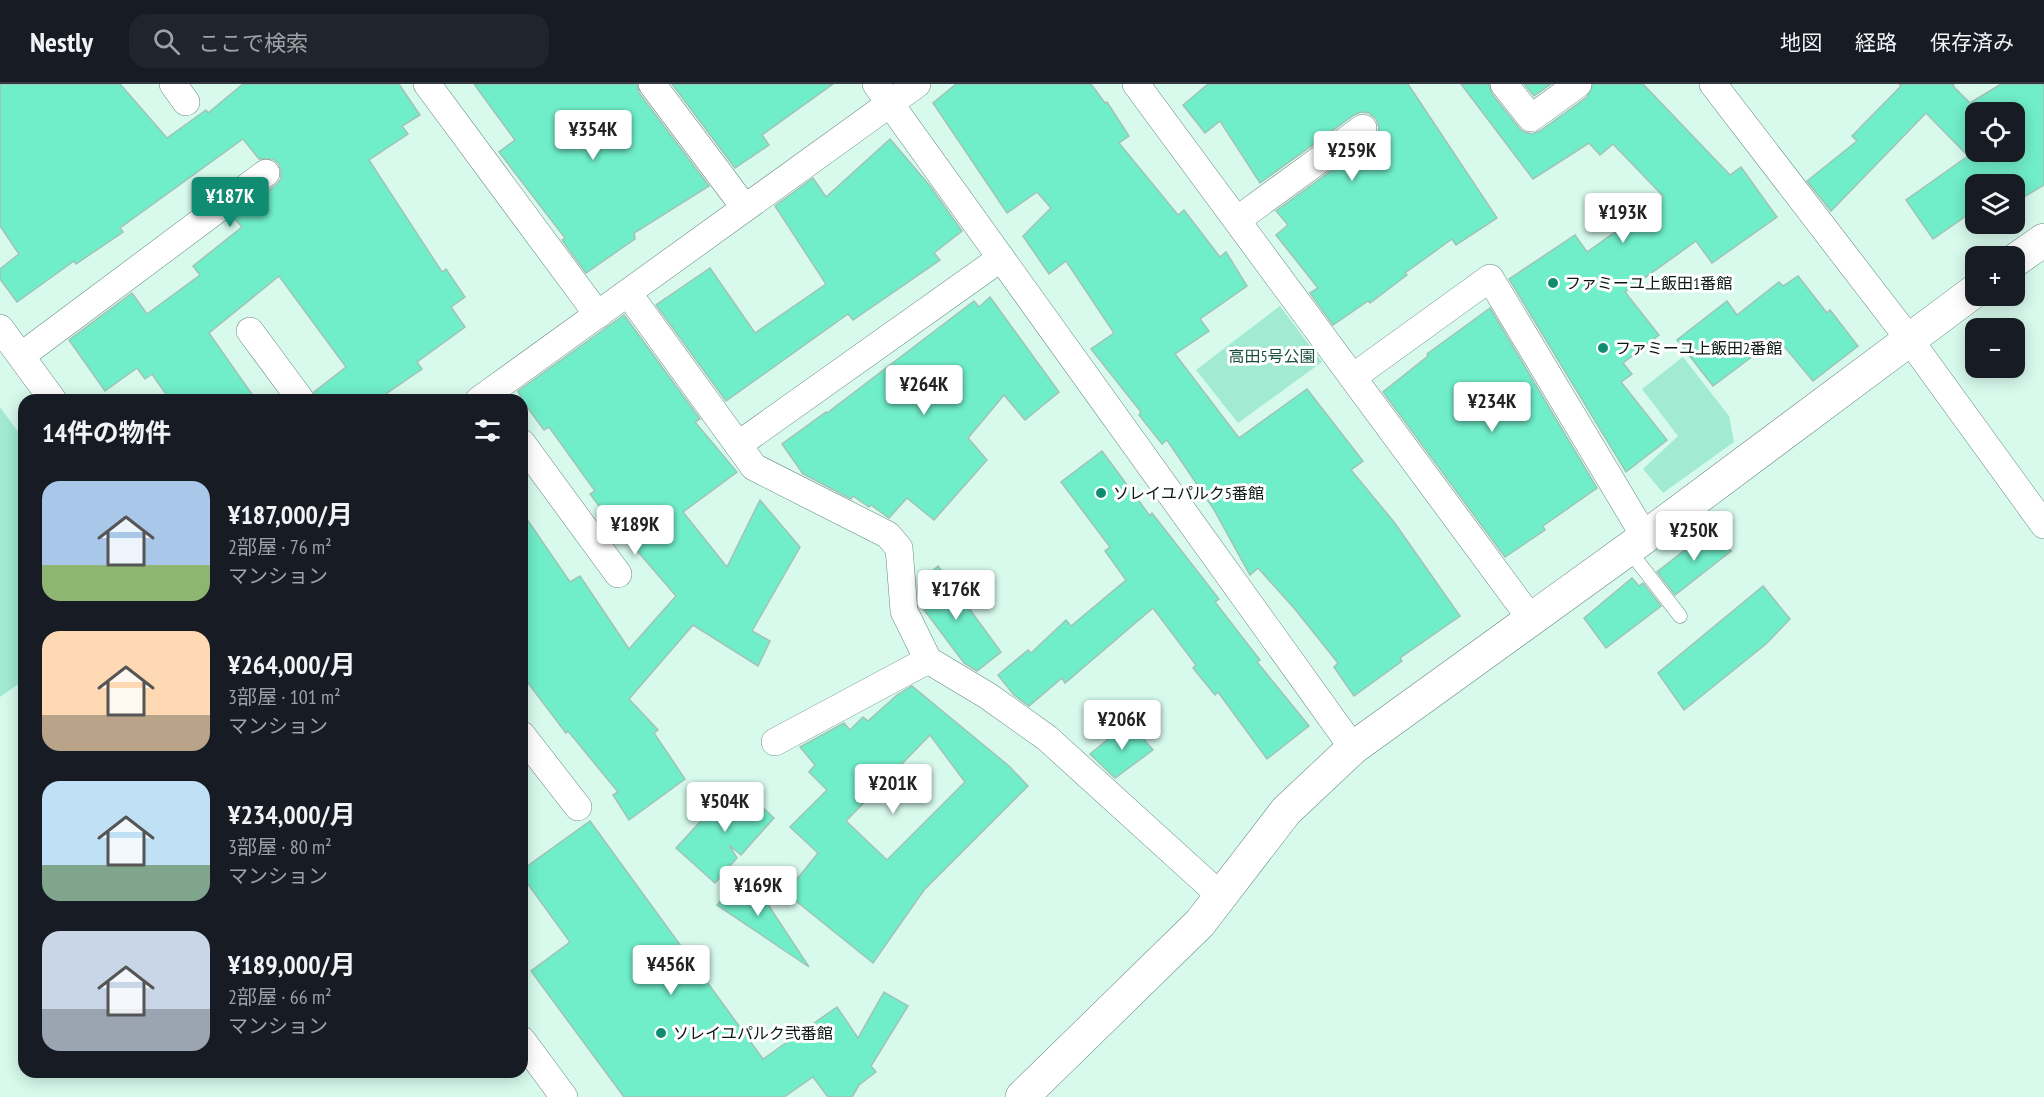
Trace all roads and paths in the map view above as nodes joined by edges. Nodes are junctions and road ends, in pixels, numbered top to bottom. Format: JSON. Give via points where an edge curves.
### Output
{"nodes":[{"id":1,"x":427,"y":84,"type":"edge"},
{"id":2,"x":652,"y":84,"type":"edge"},
{"id":3,"x":917,"y":84,"type":"edge"},
{"id":4,"x":1504,"y":84,"type":"edge"},
{"id":5,"x":1578,"y":84,"type":"edge"},
{"id":6,"x":1713,"y":84,"type":"edge"},
{"id":7,"x":1146,"y":88,"type":"edge"},
{"id":8,"x":883,"y":94,"type":"edge"},
{"id":9,"x":1363,"y":128,"type":"dead end"},
{"id":10,"x":266,"y":173,"type":"dead end"},
{"id":11,"x":745,"y":208,"type":"junction"},
{"id":12,"x":1237,"y":220,"type":"junction"},
{"id":13,"x":2044,"y":240,"type":"edge"},
{"id":14,"x":2025,"y":253,"type":"edge"},
{"id":15,"x":1001,"y":258,"type":"junction"},
{"id":16,"x":628,"y":293,"type":"junction"},
{"id":17,"x":1965,"y":298,"type":"edge"},
{"id":18,"x":598,"y":315,"type":"junction"},
{"id":19,"x":0,"y":328,"type":"edge"},
{"id":20,"x":250,"y":332,"type":"dead end"},
{"id":21,"x":1908,"y":339,"type":"junction"},
{"id":22,"x":21,"y":356,"type":"junction"},
{"id":23,"x":1353,"y":377,"type":"junction"},
{"id":24,"x":49,"y":394,"type":"edge"},
{"id":25,"x":297,"y":394,"type":"edge"},
{"id":26,"x":493,"y":394,"type":"edge"},
{"id":27,"x":738,"y":445,"type":"junction"},
{"id":28,"x":528,"y":451,"type":"edge"},
{"id":29,"x":2044,"y":525,"type":"edge"},
{"id":30,"x":1636,"y":543,"type":"junction"},
{"id":31,"x":618,"y":574,"type":"dead end"},
{"id":32,"x":1680,"y":616,"type":"dead end"},
{"id":33,"x":1531,"y":619,"type":"junction"},
{"id":34,"x":928,"y":660,"type":"junction"},
{"id":35,"x":775,"y":742,"type":"dead end"},
{"id":36,"x":528,"y":743,"type":"edge"},
{"id":37,"x":1353,"y":748,"type":"junction"},
{"id":38,"x":578,"y":807,"type":"dead end"},
{"id":39,"x":1221,"y":896,"type":"junction"},
{"id":40,"x":528,"y":1048,"type":"edge"},
{"id":41,"x":564,"y":1097,"type":"edge"},
{"id":42,"x":1022,"y":1097,"type":"edge"}],
"edges":[{"from":1,"to":18,"type":"street"},
{"from":2,"to":11,"type":"street"},
{"from":3,"to":8,"type":"street"},
{"from":4,"to":5,"type":"street","via":[[1531,118]]},
{"from":6,"to":21,"type":"street"},
{"from":7,"to":12,"type":"street"},
{"from":8,"to":11,"type":"street"},
{"from":8,"to":15,"type":"street"},
{"from":9,"to":12,"type":"street"},
{"from":10,"to":22,"type":"street"},
{"from":11,"to":16,"type":"street"},
{"from":12,"to":23,"type":"street"},
{"from":13,"to":14,"type":"street"},
{"from":15,"to":27,"type":"street"},
{"from":15,"to":37,"type":"street"},
{"from":16,"to":18,"type":"street"},
{"from":16,"to":27,"type":"street"},
{"from":17,"to":21,"type":"street"},
{"from":18,"to":26,"type":"street"},
{"from":19,"to":22,"type":"street"},
{"from":20,"to":25,"type":"street"},
{"from":21,"to":29,"type":"street"},
{"from":21,"to":30,"type":"street"},
{"from":22,"to":24,"type":"street"},
{"from":23,"to":30,"type":"street","via":[[1490,278]]},
{"from":23,"to":33,"type":"street"},
{"from":27,"to":34,"type":"street","via":[[754,467],[888,535],[899,548],[904,610]]},
{"from":28,"to":31,"type":"street"},
{"from":30,"to":32,"type":"lane"},
{"from":30,"to":33,"type":"street"},
{"from":33,"to":37,"type":"street"},
{"from":34,"to":35,"type":"street"},
{"from":34,"to":39,"type":"street","via":[[1047,738]]},
{"from":36,"to":38,"type":"street"},
{"from":37,"to":39,"type":"street","via":[[1286,812]]},
{"from":39,"to":42,"type":"street","via":[[1200,923]]},
{"from":40,"to":41,"type":"street"}]}
